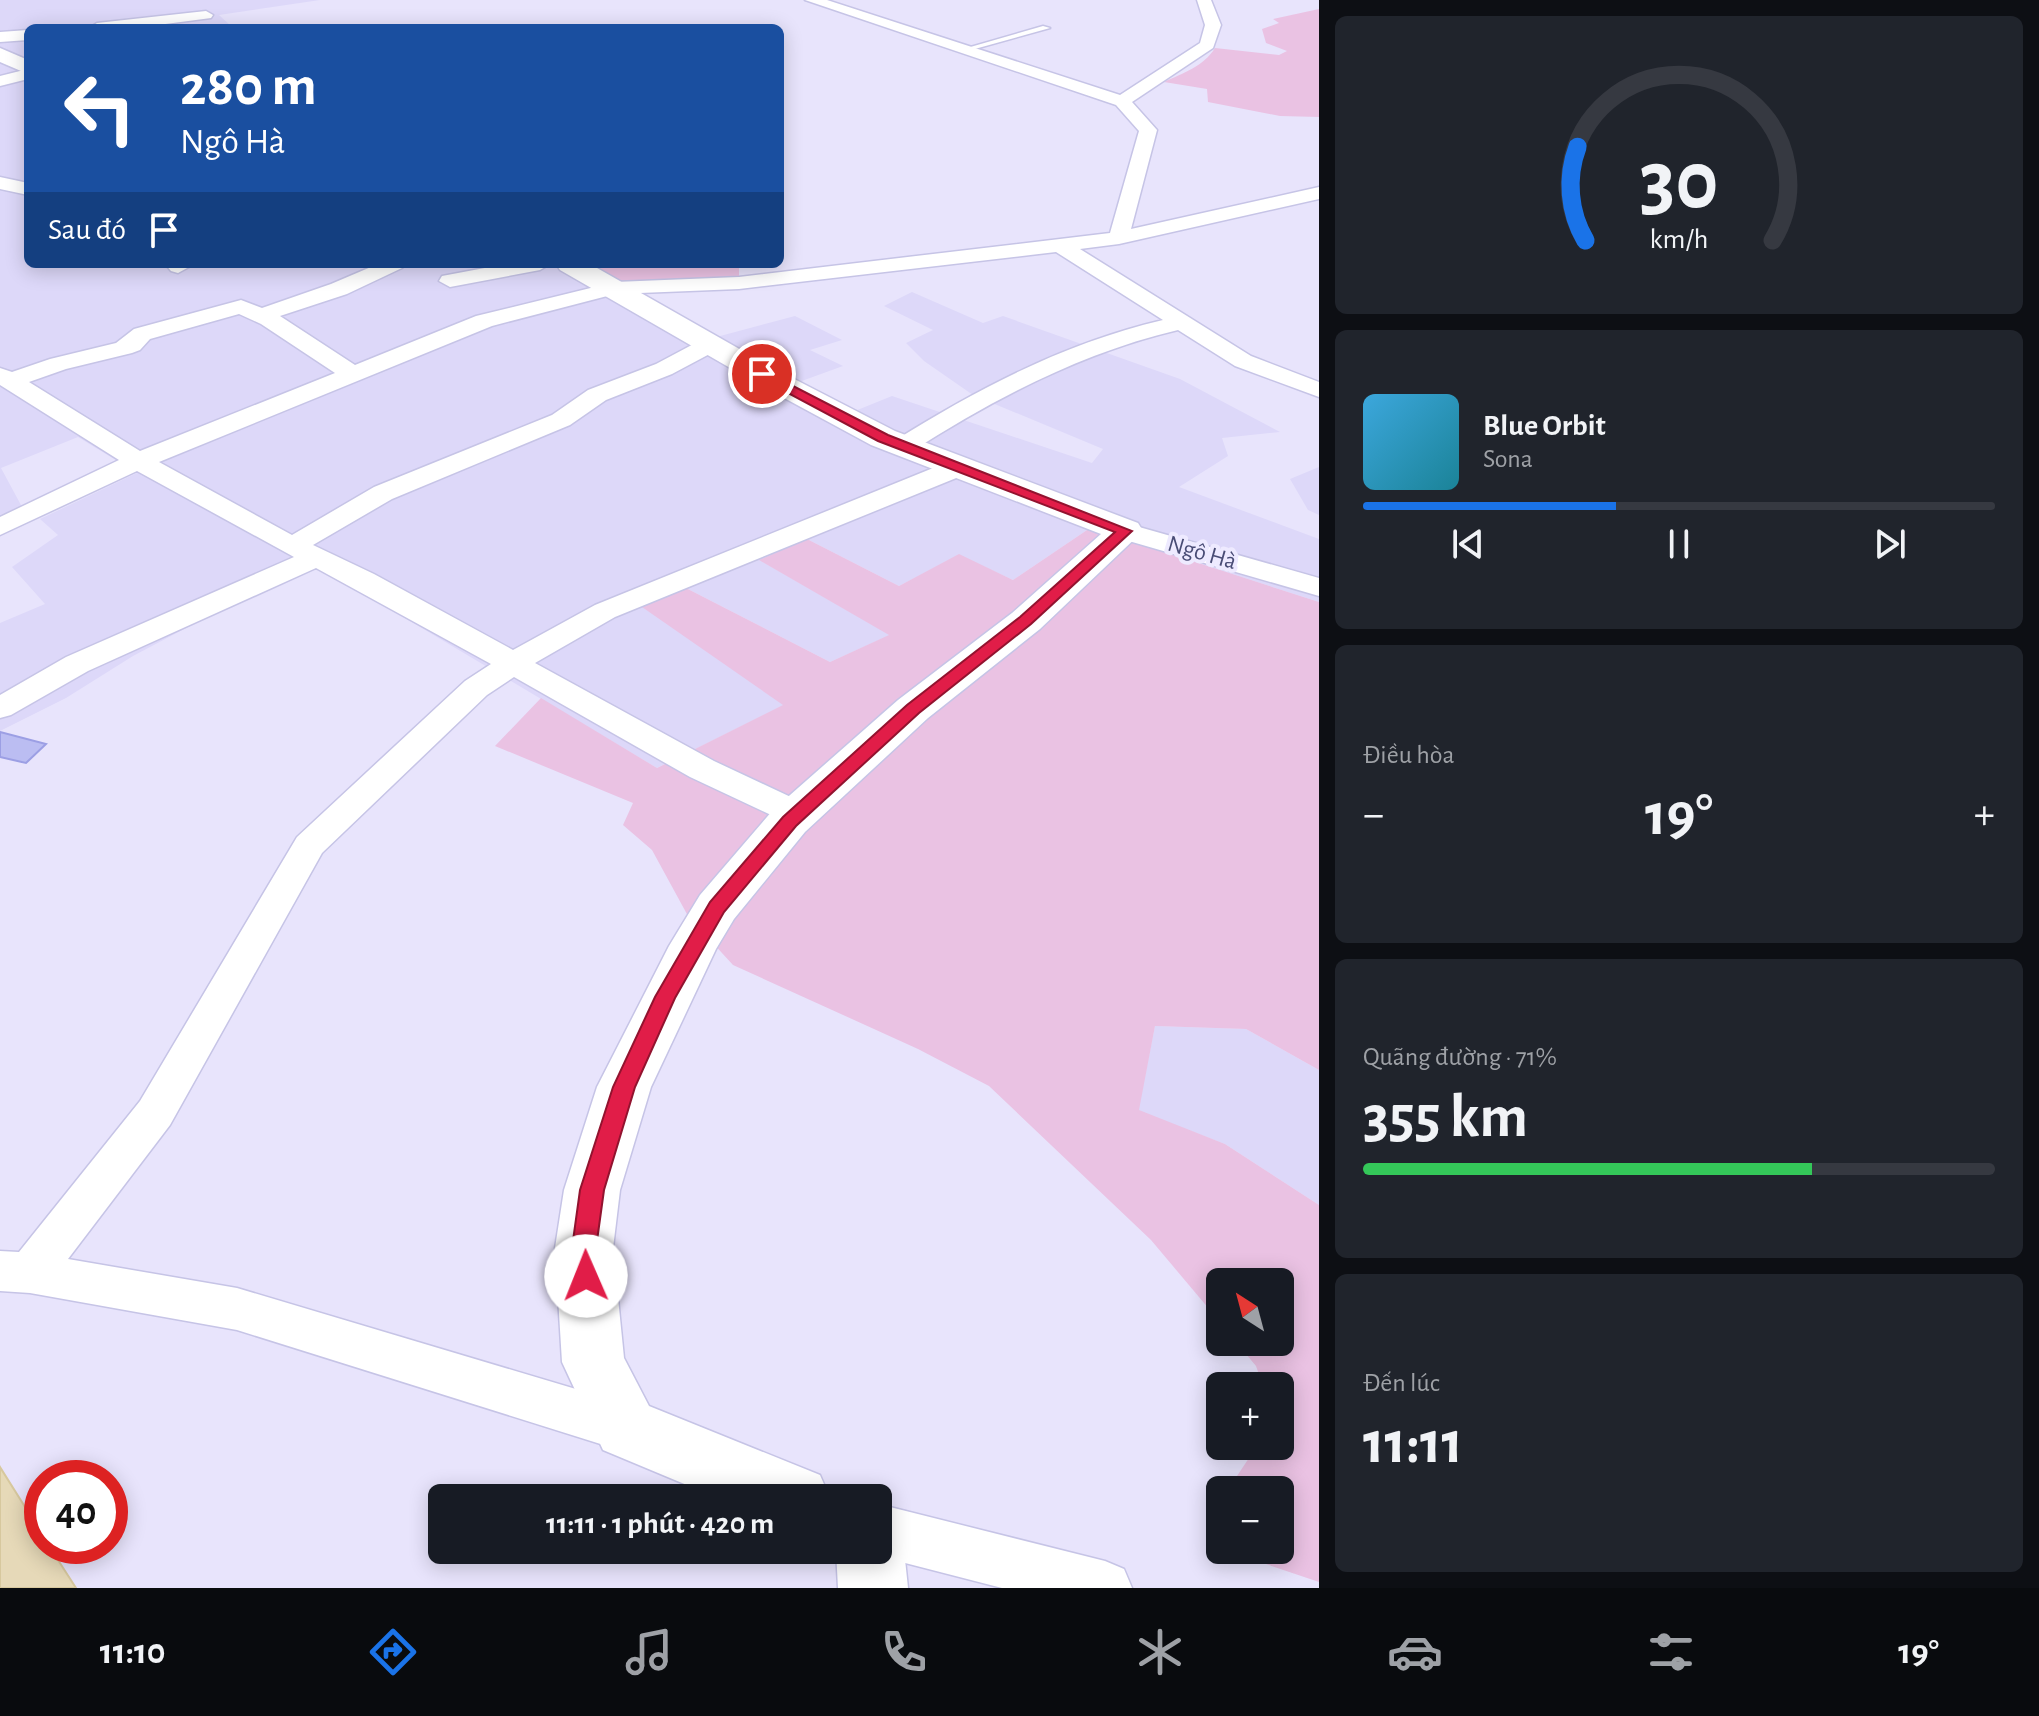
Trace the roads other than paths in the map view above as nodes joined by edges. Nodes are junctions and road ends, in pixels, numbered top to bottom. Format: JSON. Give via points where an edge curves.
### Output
{"nodes":[{"id":1,"x":812,"y":0,"type":"edge"},
{"id":2,"x":1204,"y":0,"type":"edge"},
{"id":3,"x":110,"y":7,"type":"dead end"},
{"id":4,"x":206,"y":15,"type":"dead end"},
{"id":5,"x":128,"y":24,"type":"edge"},
{"id":6,"x":137,"y":24,"type":"edge"},
{"id":7,"x":1046,"y":28,"type":"dead end"},
{"id":8,"x":24,"y":35,"type":"edge"},
{"id":9,"x":0,"y":37,"type":"edge"},
{"id":10,"x":964,"y":50,"type":"junction"},
{"id":11,"x":0,"y":54,"type":"edge"},
{"id":12,"x":24,"y":69,"type":"edge"},
{"id":13,"x":24,"y":72,"type":"edge"},
{"id":14,"x":0,"y":81,"type":"edge"},
{"id":15,"x":1122,"y":101,"type":"junction"},
{"id":16,"x":0,"y":183,"type":"edge"},
{"id":17,"x":24,"y":188,"type":"edge"},
{"id":18,"x":1319,"y":193,"type":"edge"},
{"id":19,"x":1119,"y":238,"type":"junction"},
{"id":20,"x":1060,"y":245,"type":"junction"},
{"id":21,"x":386,"y":268,"type":"edge"},
{"id":22,"x":519,"y":268,"type":"edge"},
{"id":23,"x":578,"y":268,"type":"edge"},
{"id":24,"x":450,"y":281,"type":"dead end"},
{"id":25,"x":615,"y":288,"type":"junction"},
{"id":26,"x":269,"y":319,"type":"junction"},
{"id":27,"x":1178,"y":323,"type":"junction"},
{"id":28,"x":711,"y":344,"type":"junction"},
{"id":29,"x":355,"y":375,"type":"junction"},
{"id":30,"x":3,"y":378,"type":"edge"},
{"id":31,"x":1319,"y":390,"type":"edge"},
{"id":32,"x":903,"y":446,"type":"junction"},
{"id":33,"x":138,"y":461,"type":"junction"},
{"id":34,"x":957,"y":468,"type":"junction"},
{"id":35,"x":0,"y":527,"type":"edge"},
{"id":36,"x":1125,"y":531,"type":"junction"},
{"id":37,"x":305,"y":552,"type":"junction"},
{"id":38,"x":1319,"y":587,"type":"edge"},
{"id":39,"x":513,"y":663,"type":"junction"},
{"id":40,"x":0,"y":708,"type":"edge"},
{"id":41,"x":798,"y":814,"type":"junction"},
{"id":42,"x":15,"y":1272,"type":"edge"},
{"id":43,"x":626,"y":1428,"type":"junction"},
{"id":44,"x":763,"y":1484,"type":"edge"},
{"id":45,"x":892,"y":1534,"type":"edge"},
{"id":46,"x":871,"y":1564,"type":"edge"},
{"id":47,"x":873,"y":1588,"type":"edge"},
{"id":48,"x":1105,"y":1588,"type":"edge"}],
"edges":[{"from":1,"to":10,"type":"street"},
{"from":2,"to":15,"type":"street","via":[[1213,25],[1207,45]]},
{"from":3,"to":5,"type":"street"},
{"from":4,"to":6,"type":"street"},
{"from":7,"to":10,"type":"lane"},
{"from":8,"to":9,"type":"street"},
{"from":10,"to":15,"type":"street"},
{"from":11,"to":12,"type":"street"},
{"from":13,"to":14,"type":"street"},
{"from":15,"to":19,"type":"street","via":[[1148,130]]},
{"from":16,"to":17,"type":"street"},
{"from":18,"to":19,"type":"street"},
{"from":19,"to":20,"type":"street"},
{"from":20,"to":25,"type":"street","via":[[739,283]]},
{"from":20,"to":27,"type":"street"},
{"from":21,"to":26,"type":"street","via":[[268,313]]},
{"from":22,"to":24,"type":"street"},
{"from":23,"to":25,"type":"street","name":"Ngô Hà"},
{"from":25,"to":28,"type":"street","name":"Ngô Hà"},
{"from":25,"to":29,"type":"street","via":[[484,321]]},
{"from":26,"to":29,"type":"street"},
{"from":26,"to":30,"type":"street","via":[[241,307],[142,334],[124,348]]},
{"from":27,"to":31,"type":"street","via":[[1243,361]]},
{"from":27,"to":32,"type":"street","via":[[1092,345],[1051,362],[968,403]]},
{"from":28,"to":32,"type":"street","name":"Ngô Hà"},
{"from":28,"to":37,"type":"street","via":[[597,395],[561,420],[383,493]]},
{"from":29,"to":33,"type":"street"},
{"from":30,"to":33,"type":"street"},
{"from":32,"to":34,"type":"street","name":"Ngô Hà"},
{"from":33,"to":35,"type":"street"},
{"from":33,"to":37,"type":"street"},
{"from":34,"to":36,"type":"street","name":"Ngô Hà"},
{"from":34,"to":39,"type":"street","via":[[643,594]]},
{"from":36,"to":38,"type":"street","name":"Ngô Hà"},
{"from":36,"to":41,"type":"street","via":[[1026,621],[913,709]]},
{"from":37,"to":39,"type":"street"},
{"from":37,"to":40,"type":"street","via":[[77,664]]},
{"from":39,"to":41,"type":"street","via":[[702,769]]},
{"from":39,"to":42,"type":"street","via":[[476,688],[309,845],[155,1113]]},
{"from":41,"to":43,"type":"street","via":[[717,907],[693,946],[624,1087],[592,1190],[584,1248],[593,1362]]},
{"from":42,"to":43,"type":"street","via":[[237,1309]]},
{"from":43,"to":44,"type":"street"},
{"from":45,"to":48,"type":"street"},
{"from":46,"to":47,"type":"street"}]}
